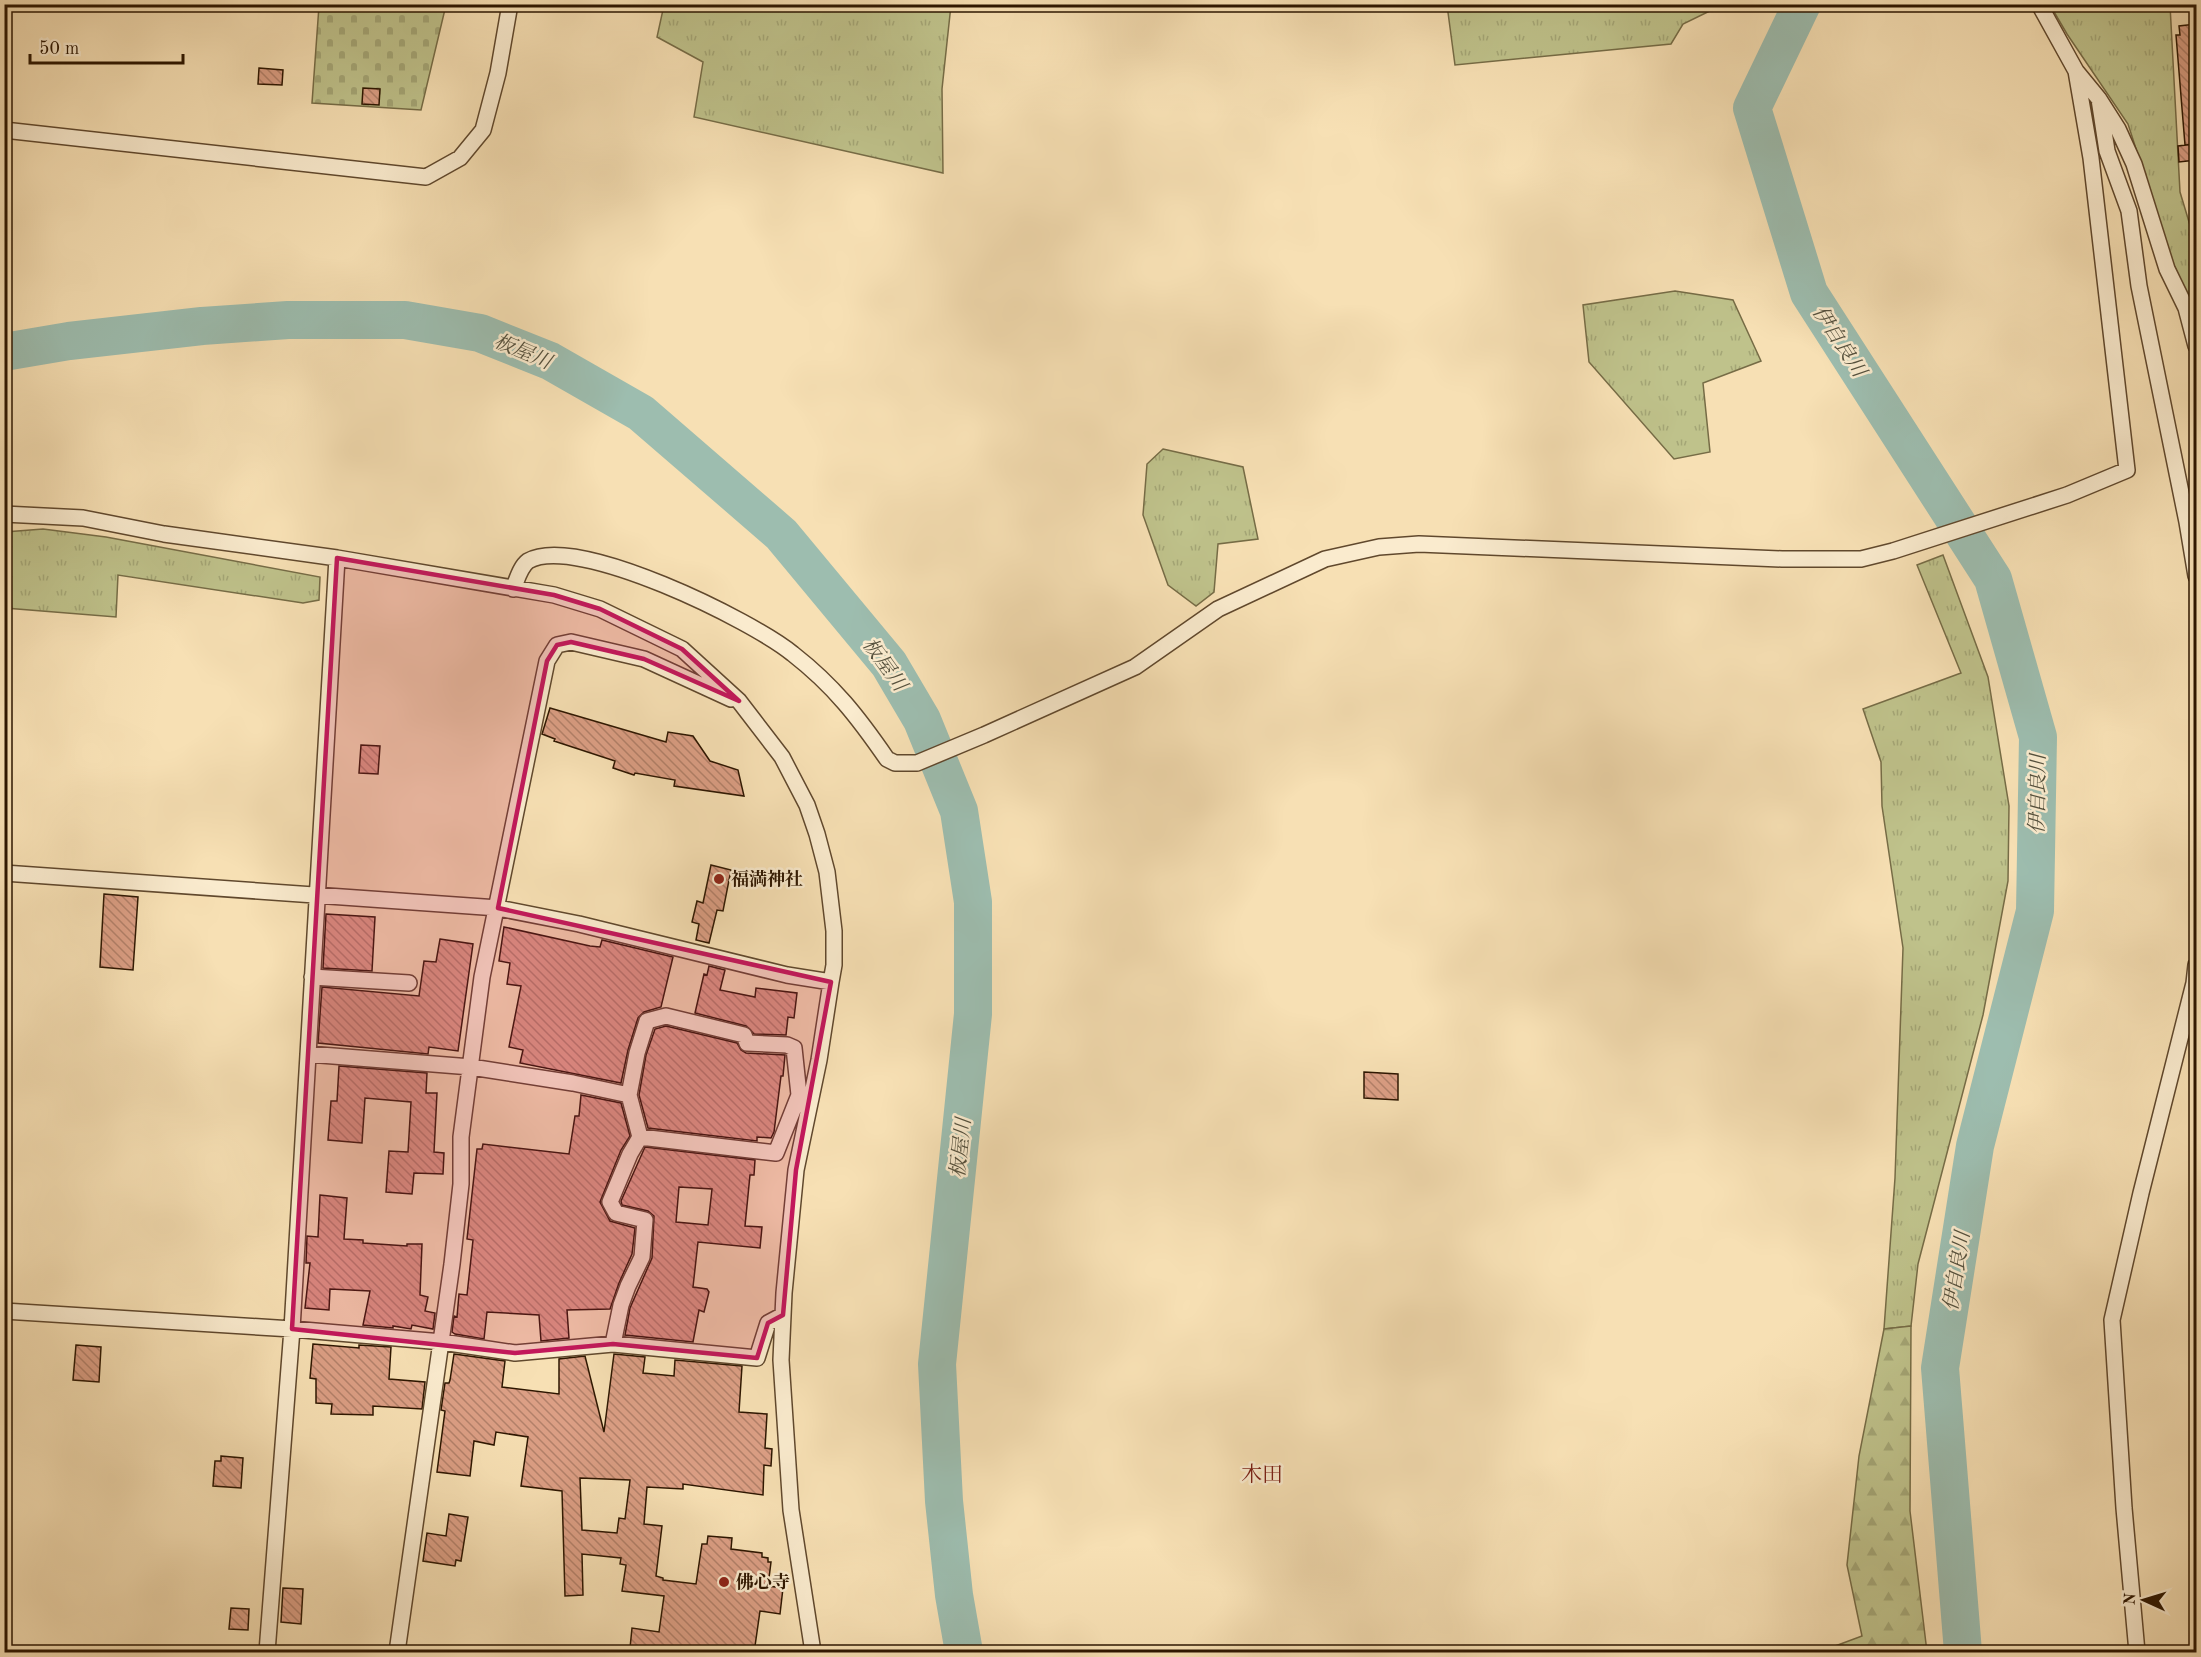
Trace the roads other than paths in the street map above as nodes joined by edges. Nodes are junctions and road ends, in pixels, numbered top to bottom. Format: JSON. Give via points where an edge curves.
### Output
{"nodes":[{"id":1,"x":510,"y":4,"type":"edge"},
{"id":2,"x":2039,"y":4,"type":"edge"},
{"id":3,"x":2076,"y":71,"type":"junction"},
{"id":4,"x":2099,"y":99,"type":"junction"},
{"id":5,"x":4,"y":130,"type":"edge"},
{"id":6,"x":2196,"y":346,"type":"edge"},
{"id":7,"x":4,"y":514,"type":"edge"},
{"id":8,"x":337,"y":558,"type":"junction"},
{"id":9,"x":2196,"y":576,"type":"edge"},
{"id":10,"x":513,"y":589,"type":"junction"},
{"id":11,"x":739,"y":701,"type":"junction"},
{"id":12,"x":4,"y":873,"type":"edge"},
{"id":13,"x":317,"y":894,"type":"junction"},
{"id":14,"x":498,"y":908,"type":"junction"},
{"id":15,"x":2196,"y":965,"type":"edge"},
{"id":16,"x":312,"y":977,"type":"junction"},
{"id":17,"x":831,"y":982,"type":"junction"},
{"id":18,"x":409,"y":983,"type":"dead end"},
{"id":19,"x":308,"y":1054,"type":"junction"},
{"id":20,"x":471,"y":1067,"type":"junction"},
{"id":21,"x":629,"y":1095,"type":"junction"},
{"id":22,"x":805,"y":1096,"type":"junction"},
{"id":23,"x":640,"y":1137,"type":"junction"},
{"id":24,"x":4,"y":1311,"type":"edge"},
{"id":25,"x":783,"y":1315,"type":"junction"},
{"id":26,"x":292,"y":1329,"type":"junction"},
{"id":27,"x":442,"y":1342,"type":"junction"},
{"id":28,"x":613,"y":1344,"type":"junction"},
{"id":29,"x":267,"y":1653,"type":"edge"},
{"id":30,"x":397,"y":1653,"type":"edge"},
{"id":31,"x":813,"y":1653,"type":"edge"},
{"id":32,"x":2137,"y":1653,"type":"edge"}],
"edges":[{"from":1,"to":5,"type":"street","via":[[483,130],[460,158],[426,177]]},
{"from":2,"to":3,"type":"street"},
{"from":3,"to":4,"type":"street"},
{"from":3,"to":10,"type":"street","via":[[2091,158],[2127,470],[2067,495],[1861,559],[1419,544],[1379,547],[1325,559],[1218,609],[1135,667],[916,763],[887,759],[848,704],[791,651],[682,592],[623,570],[558,556],[526,563]]},
{"from":4,"to":6,"type":"street","via":[[2134,164]]},
{"from":4,"to":9,"type":"street","via":[[2107,151],[2129,212],[2139,286]]},
{"from":7,"to":8,"type":"street","via":[[83,518],[164,534]]},
{"from":8,"to":10,"type":"street"},
{"from":8,"to":13,"type":"street"},
{"from":10,"to":11,"type":"street","via":[[554,595],[600,609],[682,649]]},
{"from":11,"to":14,"type":"street","via":[[644,659],[571,642],[557,645],[547,661]]},
{"from":11,"to":17,"type":"street","via":[[782,757],[807,804],[826,872],[834,931]]},
{"from":12,"to":13,"type":"street"},
{"from":13,"to":14,"type":"street"},
{"from":13,"to":16,"type":"street"},
{"from":14,"to":17,"type":"street"},
{"from":14,"to":20,"type":"street","via":[[482,976]]},
{"from":15,"to":32,"type":"street","via":[[2112,1320]]},
{"from":16,"to":18,"type":"street"},
{"from":16,"to":19,"type":"street"},
{"from":17,"to":22,"type":"street"},
{"from":19,"to":20,"type":"street"},
{"from":19,"to":26,"type":"street"},
{"from":20,"to":21,"type":"street"},
{"from":20,"to":27,"type":"street"},
{"from":21,"to":22,"type":"street","via":[[647,1021],[666,1016],[744,1035],[747,1043],[787,1044],[794,1048]]},
{"from":21,"to":23,"type":"street"},
{"from":22,"to":23,"type":"street","via":[[776,1153]]},
{"from":22,"to":25,"type":"street"},
{"from":23,"to":28,"type":"street","via":[[610,1202],[616,1213],[645,1220],[642,1257],[621,1305]]},
{"from":24,"to":26,"type":"street"},
{"from":25,"to":28,"type":"street","via":[[768,1323],[757,1358]]},
{"from":25,"to":31,"type":"street","via":[[781,1360],[791,1510]]},
{"from":26,"to":27,"type":"street"},
{"from":26,"to":29,"type":"street"},
{"from":27,"to":28,"type":"street","via":[[515,1353]]},
{"from":27,"to":30,"type":"street"}]}
